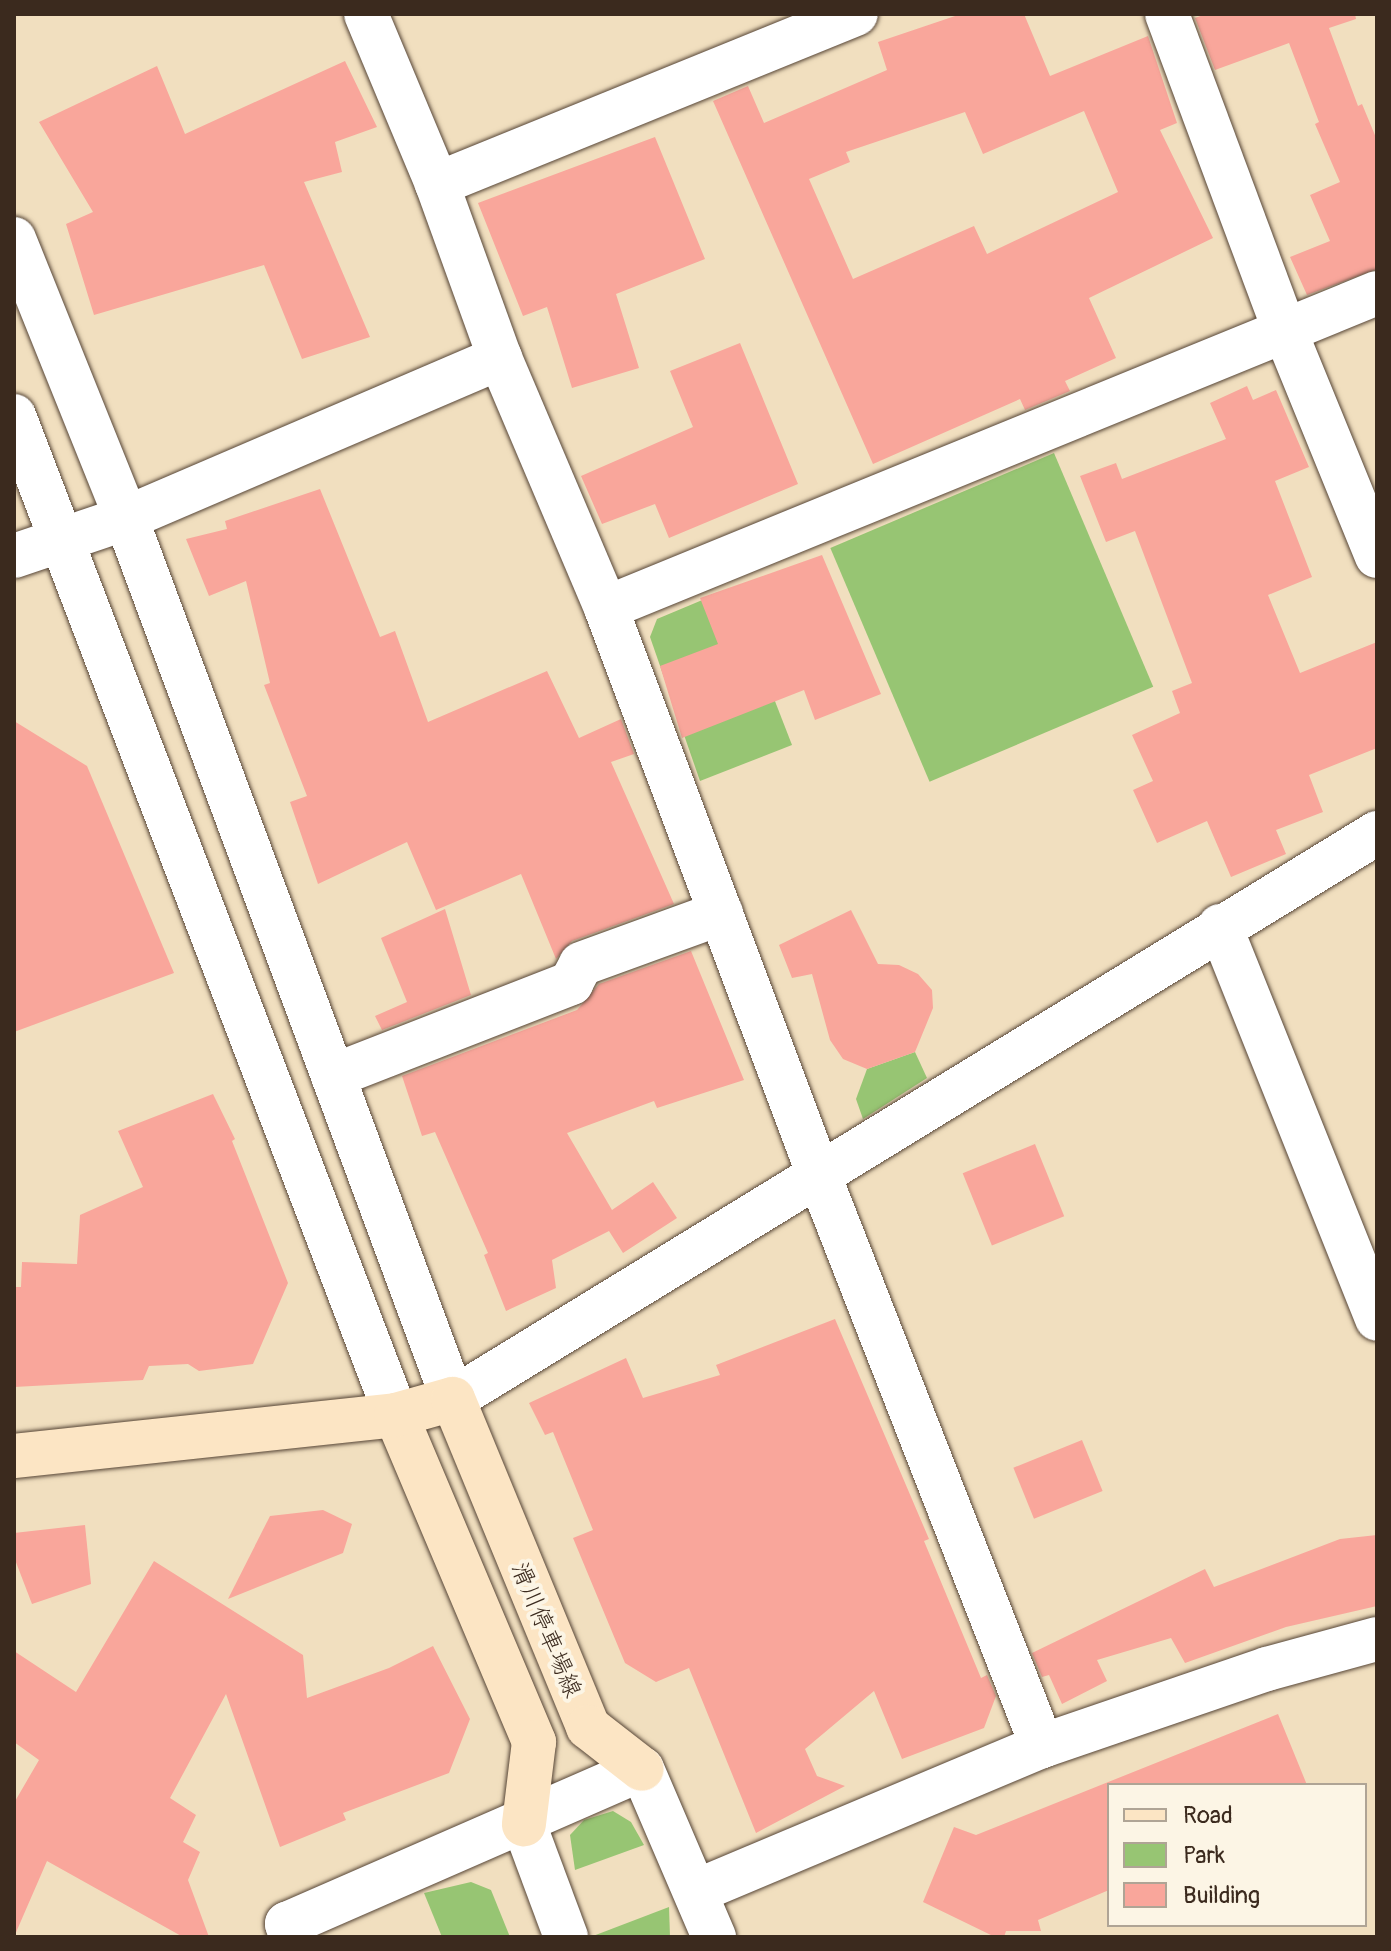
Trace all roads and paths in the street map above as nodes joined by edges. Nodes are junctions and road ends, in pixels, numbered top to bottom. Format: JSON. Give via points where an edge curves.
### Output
{"nodes":[{"id":1,"x":366,"y":14,"type":"edge"},
{"id":2,"x":856,"y":14,"type":"edge"},
{"id":3,"x":1167,"y":14,"type":"edge"},
{"id":4,"x":437,"y":184,"type":"junction"},
{"id":5,"x":14,"y":239,"type":"edge"},
{"id":6,"x":1377,"y":293,"type":"edge"},
{"id":7,"x":1285,"y":331,"type":"junction"},
{"id":8,"x":500,"y":358,"type":"junction"},
{"id":9,"x":14,"y":416,"type":"edge"},
{"id":10,"x":126,"y":518,"type":"junction"},
{"id":11,"x":63,"y":537,"type":"junction"},
{"id":12,"x":14,"y":556,"type":"edge"},
{"id":13,"x":1377,"y":556,"type":"edge"},
{"id":14,"x":606,"y":608,"type":"junction"},
{"id":15,"x":1377,"y":833,"type":"edge"},
{"id":16,"x":721,"y":913,"type":"junction"},
{"id":17,"x":1220,"y":926,"type":"junction"},
{"id":18,"x":333,"y":1076,"type":"junction"},
{"id":19,"x":820,"y":1178,"type":"junction"},
{"id":20,"x":1376,"y":1314,"type":"edge"},
{"id":21,"x":453,"y":1399,"type":"junction"},
{"id":22,"x":396,"y":1415,"type":"junction"},
{"id":23,"x":14,"y":1456,"type":"edge"},
{"id":24,"x":1377,"y":1639,"type":"edge"},
{"id":25,"x":1042,"y":1746,"type":"junction"},
{"id":26,"x":642,"y":1769,"type":"junction"},
{"id":27,"x":524,"y":1824,"type":"junction"},
{"id":28,"x":697,"y":1891,"type":"junction"},
{"id":29,"x":291,"y":1937,"type":"edge"},
{"id":30,"x":566,"y":1937,"type":"edge"},
{"id":31,"x":714,"y":1937,"type":"edge"}],
"edges":[{"from":1,"to":4,"type":"street"},
{"from":2,"to":4,"type":"street"},
{"from":3,"to":7,"type":"street"},
{"from":4,"to":8,"type":"street"},
{"from":5,"to":10,"type":"street"},
{"from":6,"to":7,"type":"street"},
{"from":7,"to":13,"type":"street"},
{"from":7,"to":14,"type":"street"},
{"from":8,"to":10,"type":"street"},
{"from":8,"to":14,"type":"street"},
{"from":9,"to":11,"type":"street"},
{"from":10,"to":11,"type":"street"},
{"from":10,"to":18,"type":"street"},
{"from":11,"to":12,"type":"street"},
{"from":11,"to":22,"type":"street"},
{"from":14,"to":16,"type":"street"},
{"from":15,"to":17,"type":"street"},
{"from":16,"to":18,"type":"street","via":[[581,964],[571,983]]},
{"from":16,"to":19,"type":"street"},
{"from":17,"to":19,"type":"street"},
{"from":17,"to":20,"type":"street"},
{"from":18,"to":21,"type":"street"},
{"from":19,"to":21,"type":"street"},
{"from":19,"to":25,"type":"street"},
{"from":21,"to":22,"type":"main road"},
{"from":21,"to":26,"type":"main road","name":"滑川停車場線","via":[[588,1727]]},
{"from":22,"to":23,"type":"main road"},
{"from":22,"to":27,"type":"main road","via":[[534,1742]]},
{"from":24,"to":25,"type":"street","via":[[1267,1669]]},
{"from":25,"to":28,"type":"street"},
{"from":26,"to":27,"type":"street"},
{"from":26,"to":28,"type":"street","name":"滑川停車場線"},
{"from":27,"to":29,"type":"street","via":[[287,1924]]},
{"from":27,"to":30,"type":"street"},
{"from":28,"to":31,"type":"street","name":"滑川停車場線"}]}
